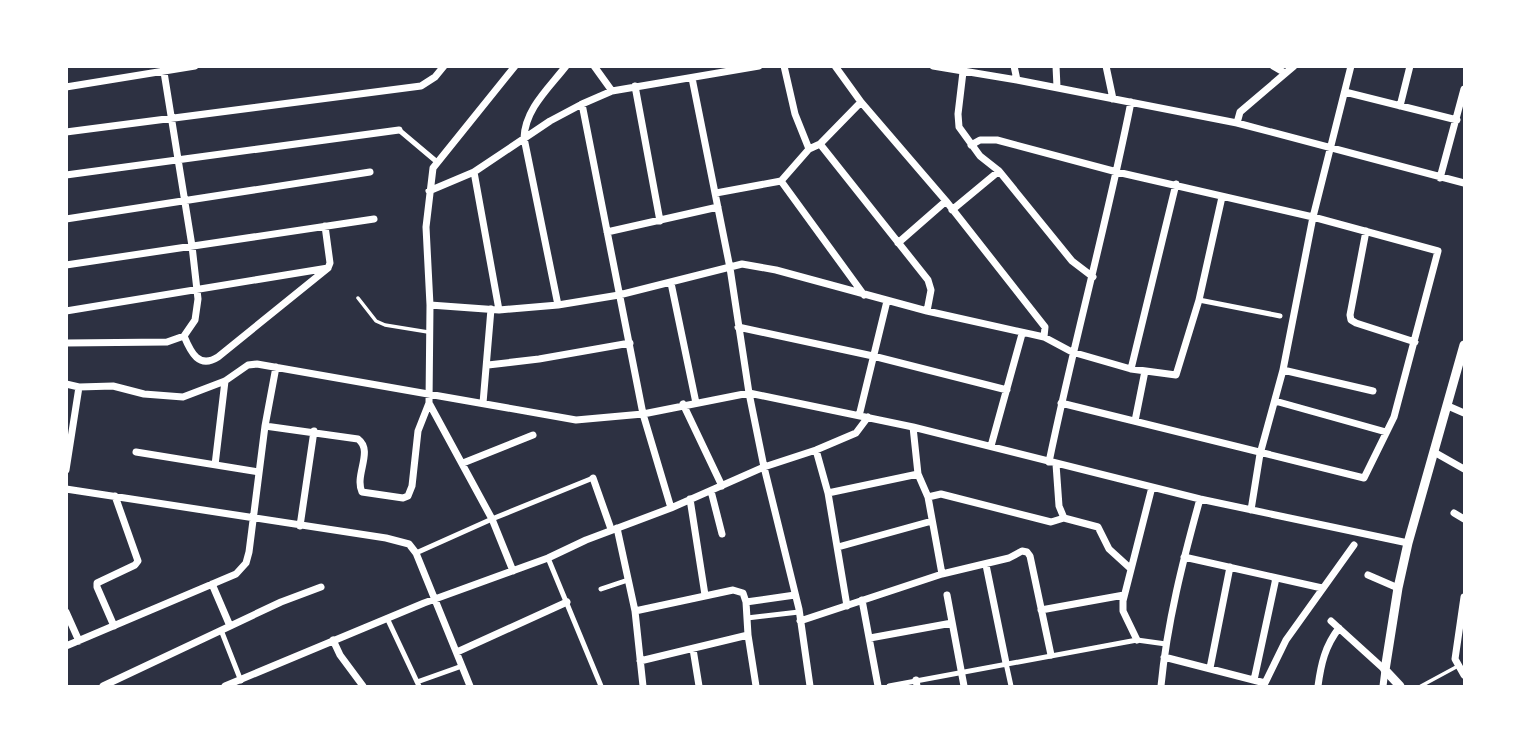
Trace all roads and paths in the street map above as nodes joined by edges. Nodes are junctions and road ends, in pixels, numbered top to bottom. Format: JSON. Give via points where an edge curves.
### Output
{"nodes":[{"id":1,"x":195,"y":66,"type":"edge"},
{"id":2,"x":444,"y":66,"type":"edge"},
{"id":3,"x":515,"y":66,"type":"edge"},
{"id":4,"x":566,"y":66,"type":"edge"},
{"id":5,"x":594,"y":66,"type":"edge"},
{"id":6,"x":759,"y":66,"type":"edge"},
{"id":7,"x":784,"y":66,"type":"edge"},
{"id":8,"x":835,"y":66,"type":"edge"},
{"id":9,"x":933,"y":66,"type":"edge"},
{"id":10,"x":1014,"y":66,"type":"edge"},
{"id":11,"x":1056,"y":66,"type":"edge"},
{"id":12,"x":1106,"y":66,"type":"edge"},
{"id":13,"x":1273,"y":66,"type":"edge"},
{"id":14,"x":1294,"y":66,"type":"edge"},
{"id":15,"x":1351,"y":66,"type":"edge"},
{"id":16,"x":1410,"y":66,"type":"edge"},
{"id":17,"x":163,"y":69,"type":"edge"},
{"id":18,"x":726,"y":70,"type":"edge"},
{"id":19,"x":962,"y":72,"type":"junction"},
{"id":20,"x":1285,"y":73,"type":"junction"},
{"id":21,"x":692,"y":78,"type":"junction"},
{"id":22,"x":1017,"y":79,"type":"junction"},
{"id":23,"x":635,"y":86,"type":"junction"},
{"id":24,"x":1057,"y":87,"type":"junction"},
{"id":25,"x":66,"y":88,"type":"edge"},
{"id":26,"x":1465,"y":89,"type":"edge"},
{"id":27,"x":612,"y":91,"type":"junction"},
{"id":28,"x":1345,"y":92,"type":"junction"},
{"id":29,"x":1113,"y":99,"type":"junction"},
{"id":30,"x":861,"y":102,"type":"junction"},
{"id":31,"x":1131,"y":102,"type":"junction"},
{"id":32,"x":582,"y":104,"type":"junction"},
{"id":33,"x":1400,"y":106,"type":"junction"},
{"id":34,"x":171,"y":117,"type":"junction"},
{"id":35,"x":1457,"y":120,"type":"junction"},
{"id":36,"x":1237,"y":123,"type":"junction"},
{"id":37,"x":399,"y":130,"type":"joint"},
{"id":38,"x":66,"y":132,"type":"edge"},
{"id":39,"x":524,"y":138,"type":"junction"},
{"id":40,"x":820,"y":144,"type":"junction"},
{"id":41,"x":971,"y":145,"type":"junction"},
{"id":42,"x":1330,"y":148,"type":"junction"},
{"id":43,"x":809,"y":149,"type":"junction"},
{"id":44,"x":178,"y":160,"type":"junction"},
{"id":45,"x":437,"y":162,"type":"junction"},
{"id":46,"x":999,"y":171,"type":"junction"},
{"id":47,"x":370,"y":172,"type":"dead end"},
{"id":48,"x":474,"y":172,"type":"junction"},
{"id":49,"x":1117,"y":172,"type":"junction"},
{"id":50,"x":66,"y":175,"type":"edge"},
{"id":51,"x":1440,"y":178,"type":"junction"},
{"id":52,"x":781,"y":181,"type":"junction"},
{"id":53,"x":1465,"y":183,"type":"edge"},
{"id":54,"x":1176,"y":184,"type":"junction"},
{"id":55,"x":429,"y":191,"type":"junction"},
{"id":56,"x":716,"y":193,"type":"junction"},
{"id":57,"x":1222,"y":197,"type":"junction"},
{"id":58,"x":184,"y":200,"type":"junction"},
{"id":59,"x":946,"y":201,"type":"junction"},
{"id":60,"x":718,"y":207,"type":"junction"},
{"id":61,"x":952,"y":210,"type":"junction"},
{"id":62,"x":1313,"y":217,"type":"junction"},
{"id":63,"x":66,"y":219,"type":"edge"},
{"id":64,"x":374,"y":219,"type":"dead end"},
{"id":65,"x":660,"y":221,"type":"junction"},
{"id":66,"x":325,"y":226,"type":"junction"},
{"id":67,"x":1366,"y":231,"type":"junction"},
{"id":68,"x":607,"y":232,"type":"junction"},
{"id":69,"x":898,"y":243,"type":"junction"},
{"id":70,"x":192,"y":246,"type":"junction"},
{"id":71,"x":66,"y":265,"type":"edge"},
{"id":72,"x":328,"y":268,"type":"junction"},
{"id":73,"x":730,"y":268,"type":"junction"},
{"id":74,"x":1093,"y":277,"type":"junction"},
{"id":75,"x":671,"y":283,"type":"junction"},
{"id":76,"x":197,"y":290,"type":"junction"},
{"id":77,"x":618,"y":295,"type":"junction"},
{"id":78,"x":865,"y":295,"type":"junction"},
{"id":79,"x":358,"y":298,"type":"dead end"},
{"id":80,"x":1199,"y":300,"type":"junction"},
{"id":81,"x":887,"y":301,"type":"junction"},
{"id":82,"x":430,"y":305,"type":"junction"},
{"id":83,"x":558,"y":305,"type":"junction"},
{"id":84,"x":495,"y":310,"type":"junction"},
{"id":85,"x":66,"y":311,"type":"edge"},
{"id":86,"x":927,"y":312,"type":"junction"},
{"id":87,"x":1280,"y":316,"type":"dead end"},
{"id":88,"x":738,"y":327,"type":"junction"},
{"id":89,"x":430,"y":333,"type":"junction"},
{"id":90,"x":1022,"y":334,"type":"junction"},
{"id":91,"x":184,"y":336,"type":"junction"},
{"id":92,"x":1044,"y":337,"type":"junction"},
{"id":93,"x":1415,"y":342,"type":"junction"},
{"id":94,"x":66,"y":343,"type":"edge"},
{"id":95,"x":629,"y":343,"type":"junction"},
{"id":96,"x":1465,"y":345,"type":"edge"},
{"id":97,"x":1072,"y":352,"type":"junction"},
{"id":98,"x":873,"y":356,"type":"junction"},
{"id":99,"x":488,"y":365,"type":"junction"},
{"id":100,"x":276,"y":366,"type":"junction"},
{"id":101,"x":1131,"y":369,"type":"junction"},
{"id":102,"x":1283,"y":370,"type":"junction"},
{"id":103,"x":1144,"y":371,"type":"junction"},
{"id":104,"x":225,"y":381,"type":"junction"},
{"id":105,"x":66,"y":384,"type":"edge"},
{"id":106,"x":79,"y":387,"type":"junction"},
{"id":107,"x":1007,"y":390,"type":"junction"},
{"id":108,"x":1373,"y":391,"type":"dead end"},
{"id":109,"x":427,"y":393,"type":"junction"},
{"id":110,"x":749,"y":393,"type":"junction"},
{"id":111,"x":1275,"y":401,"type":"junction"},
{"id":112,"x":429,"y":402,"type":"junction"},
{"id":113,"x":483,"y":403,"type":"junction"},
{"id":114,"x":696,"y":403,"type":"junction"},
{"id":115,"x":1061,"y":403,"type":"junction"},
{"id":116,"x":682,"y":404,"type":"junction"},
{"id":117,"x":1448,"y":406,"type":"junction"},
{"id":118,"x":1465,"y":413,"type":"edge"},
{"id":119,"x":643,"y":414,"type":"junction"},
{"id":120,"x":864,"y":416,"type":"junction"},
{"id":121,"x":1135,"y":421,"type":"junction"},
{"id":122,"x":265,"y":426,"type":"junction"},
{"id":123,"x":913,"y":428,"type":"junction"},
{"id":124,"x":314,"y":432,"type":"junction"},
{"id":125,"x":1386,"y":432,"type":"junction"},
{"id":126,"x":533,"y":435,"type":"dead end"},
{"id":127,"x":992,"y":446,"type":"junction"},
{"id":128,"x":816,"y":450,"type":"junction"},
{"id":129,"x":136,"y":452,"type":"dead end"},
{"id":130,"x":1434,"y":452,"type":"junction"},
{"id":131,"x":1260,"y":454,"type":"junction"},
{"id":132,"x":463,"y":463,"type":"junction"},
{"id":133,"x":1052,"y":463,"type":"junction"},
{"id":134,"x":215,"y":465,"type":"junction"},
{"id":135,"x":764,"y":467,"type":"junction"},
{"id":136,"x":1465,"y":469,"type":"edge"},
{"id":137,"x":66,"y":470,"type":"edge"},
{"id":138,"x":258,"y":472,"type":"junction"},
{"id":139,"x":918,"y":474,"type":"junction"},
{"id":140,"x":593,"y":478,"type":"joint"},
{"id":141,"x":722,"y":486,"type":"junction"},
{"id":142,"x":1152,"y":487,"type":"junction"},
{"id":143,"x":66,"y":489,"type":"edge"},
{"id":144,"x":711,"y":491,"type":"junction"},
{"id":145,"x":828,"y":494,"type":"junction"},
{"id":146,"x":115,"y":496,"type":"junction"},
{"id":147,"x":928,"y":497,"type":"junction"},
{"id":148,"x":690,"y":499,"type":"junction"},
{"id":149,"x":1200,"y":499,"type":"junction"},
{"id":150,"x":671,"y":508,"type":"junction"},
{"id":151,"x":1251,"y":510,"type":"junction"},
{"id":152,"x":1454,"y":513,"type":"dead end"},
{"id":153,"x":1064,"y":518,"type":"junction"},
{"id":154,"x":252,"y":519,"type":"junction"},
{"id":155,"x":492,"y":519,"type":"junction"},
{"id":156,"x":1465,"y":519,"type":"edge"},
{"id":157,"x":932,"y":521,"type":"junction"},
{"id":158,"x":300,"y":526,"type":"junction"},
{"id":159,"x":614,"y":529,"type":"junction"},
{"id":160,"x":722,"y":534,"type":"dead end"},
{"id":161,"x":1408,"y":543,"type":"junction"},
{"id":162,"x":1354,"y":545,"type":"dead end"},
{"id":163,"x":838,"y":547,"type":"junction"},
{"id":164,"x":416,"y":554,"type":"junction"},
{"id":165,"x":1184,"y":557,"type":"junction"},
{"id":166,"x":548,"y":558,"type":"junction"},
{"id":167,"x":986,"y":565,"type":"junction"},
{"id":168,"x":1230,"y":567,"type":"junction"},
{"id":169,"x":1131,"y":569,"type":"junction"},
{"id":170,"x":513,"y":571,"type":"junction"},
{"id":171,"x":942,"y":574,"type":"junction"},
{"id":172,"x":1368,"y":575,"type":"dead end"},
{"id":173,"x":1276,"y":578,"type":"junction"},
{"id":174,"x":628,"y":580,"type":"junction"},
{"id":175,"x":212,"y":584,"type":"junction"},
{"id":176,"x":321,"y":587,"type":"dead end"},
{"id":177,"x":1398,"y":588,"type":"junction"},
{"id":178,"x":601,"y":589,"type":"dead end"},
{"id":179,"x":1322,"y":589,"type":"junction"},
{"id":180,"x":705,"y":595,"type":"junction"},
{"id":181,"x":795,"y":595,"type":"junction"},
{"id":182,"x":1124,"y":595,"type":"junction"},
{"id":183,"x":947,"y":596,"type":"dead end"},
{"id":184,"x":1465,"y":597,"type":"edge"},
{"id":185,"x":434,"y":600,"type":"junction"},
{"id":186,"x":862,"y":600,"type":"junction"},
{"id":187,"x":567,"y":602,"type":"junction"},
{"id":188,"x":746,"y":602,"type":"junction"},
{"id":189,"x":847,"y":606,"type":"junction"},
{"id":190,"x":1041,"y":610,"type":"junction"},
{"id":191,"x":635,"y":611,"type":"junction"},
{"id":192,"x":66,"y":612,"type":"edge"},
{"id":193,"x":799,"y":617,"type":"junction"},
{"id":194,"x":387,"y":618,"type":"junction"},
{"id":195,"x":747,"y":618,"type":"junction"},
{"id":196,"x":1331,"y":621,"type":"dead end"},
{"id":197,"x":952,"y":623,"type":"junction"},
{"id":198,"x":114,"y":626,"type":"junction"},
{"id":199,"x":230,"y":626,"type":"junction"},
{"id":200,"x":1339,"y":628,"type":"junction"},
{"id":201,"x":221,"y":630,"type":"junction"},
{"id":202,"x":748,"y":635,"type":"junction"},
{"id":203,"x":870,"y":638,"type":"junction"},
{"id":204,"x":333,"y":640,"type":"junction"},
{"id":205,"x":1137,"y":640,"type":"junction"},
{"id":206,"x":79,"y":641,"type":"junction"},
{"id":207,"x":1166,"y":644,"type":"junction"},
{"id":208,"x":66,"y":646,"type":"edge"},
{"id":209,"x":693,"y":649,"type":"junction"},
{"id":210,"x":457,"y":652,"type":"junction"},
{"id":211,"x":1051,"y":655,"type":"junction"},
{"id":212,"x":1164,"y":657,"type":"junction"},
{"id":213,"x":640,"y":661,"type":"junction"},
{"id":214,"x":1006,"y":663,"type":"junction"},
{"id":215,"x":462,"y":666,"type":"junction"},
{"id":216,"x":1458,"y":666,"type":"junction"},
{"id":217,"x":1210,"y":668,"type":"junction"},
{"id":218,"x":1385,"y":670,"type":"junction"},
{"id":219,"x":961,"y":673,"type":"junction"},
{"id":220,"x":1465,"y":675,"type":"edge"},
{"id":221,"x":1254,"y":680,"type":"junction"},
{"id":222,"x":241,"y":681,"type":"junction"},
{"id":223,"x":418,"y":684,"type":"edge"},
{"id":224,"x":916,"y":684,"type":"edge"},
{"id":225,"x":103,"y":687,"type":"edge"},
{"id":226,"x":225,"y":687,"type":"edge"},
{"id":227,"x":363,"y":687,"type":"edge"},
{"id":228,"x":470,"y":687,"type":"edge"},
{"id":229,"x":601,"y":687,"type":"edge"},
{"id":230,"x":643,"y":687,"type":"edge"},
{"id":231,"x":699,"y":687,"type":"edge"},
{"id":232,"x":756,"y":687,"type":"edge"},
{"id":233,"x":810,"y":687,"type":"edge"},
{"id":234,"x":878,"y":687,"type":"edge"},
{"id":235,"x":888,"y":687,"type":"edge"},
{"id":236,"x":964,"y":687,"type":"edge"},
{"id":237,"x":1011,"y":687,"type":"edge"},
{"id":238,"x":1161,"y":687,"type":"edge"},
{"id":239,"x":1318,"y":687,"type":"edge"},
{"id":240,"x":1383,"y":687,"type":"edge"},
{"id":241,"x":1400,"y":687,"type":"edge"},
{"id":242,"x":1421,"y":687,"type":"edge"}],
"edges":[{"from":1,"to":17,"type":"street"},
{"from":2,"to":34,"type":"street","via":[[421,86]]},
{"from":3,"to":45,"type":"street"},
{"from":4,"to":39,"type":"street","via":[[532,110]]},
{"from":5,"to":27,"type":"street"},
{"from":6,"to":18,"type":"street"},
{"from":7,"to":43,"type":"street"},
{"from":8,"to":30,"type":"street"},
{"from":9,"to":19,"type":"street"},
{"from":10,"to":22,"type":"street"},
{"from":11,"to":24,"type":"street"},
{"from":12,"to":29,"type":"street"},
{"from":13,"to":20,"type":"street"},
{"from":14,"to":20,"type":"street"},
{"from":15,"to":28,"type":"street"},
{"from":16,"to":33,"type":"street"},
{"from":17,"to":25,"type":"street"},
{"from":17,"to":34,"type":"street"},
{"from":18,"to":21,"type":"street"},
{"from":19,"to":22,"type":"street"},
{"from":19,"to":41,"type":"street","via":[[958,121]]},
{"from":20,"to":36,"type":"street","via":[[1240,112]]},
{"from":21,"to":23,"type":"street"},
{"from":21,"to":56,"type":"street"},
{"from":22,"to":24,"type":"street"},
{"from":23,"to":27,"type":"street"},
{"from":23,"to":65,"type":"street"},
{"from":24,"to":29,"type":"street"},
{"from":26,"to":35,"type":"street"},
{"from":27,"to":32,"type":"street"},
{"from":28,"to":33,"type":"street"},
{"from":28,"to":42,"type":"street"},
{"from":29,"to":31,"type":"street"},
{"from":30,"to":40,"type":"street"},
{"from":30,"to":59,"type":"street"},
{"from":31,"to":36,"type":"street"},
{"from":31,"to":49,"type":"street"},
{"from":32,"to":39,"type":"street"},
{"from":32,"to":68,"type":"street"},
{"from":33,"to":35,"type":"street"},
{"from":34,"to":38,"type":"street"},
{"from":34,"to":44,"type":"street"},
{"from":35,"to":51,"type":"street"},
{"from":36,"to":42,"type":"street"},
{"from":37,"to":44,"type":"street"},
{"from":37,"to":45,"type":"street"},
{"from":39,"to":48,"type":"street"},
{"from":39,"to":83,"type":"street"},
{"from":40,"to":43,"type":"street"},
{"from":40,"to":69,"type":"street"},
{"from":41,"to":46,"type":"street"},
{"from":41,"to":49,"type":"street","via":[[997,140]]},
{"from":42,"to":51,"type":"street"},
{"from":42,"to":62,"type":"street"},
{"from":43,"to":52,"type":"street"},
{"from":44,"to":50,"type":"street"},
{"from":44,"to":58,"type":"street"},
{"from":45,"to":55,"type":"street"},
{"from":46,"to":61,"type":"street"},
{"from":46,"to":74,"type":"street","via":[[1072,261]]},
{"from":47,"to":58,"type":"street"},
{"from":48,"to":55,"type":"street"},
{"from":48,"to":84,"type":"street"},
{"from":49,"to":54,"type":"street"},
{"from":49,"to":74,"type":"street"},
{"from":51,"to":53,"type":"street"},
{"from":52,"to":56,"type":"street"},
{"from":52,"to":78,"type":"street"},
{"from":54,"to":57,"type":"street"},
{"from":54,"to":101,"type":"street"},
{"from":55,"to":82,"type":"street"},
{"from":56,"to":60,"type":"street"},
{"from":57,"to":62,"type":"street"},
{"from":57,"to":80,"type":"street"},
{"from":58,"to":63,"type":"street"},
{"from":58,"to":70,"type":"street"},
{"from":59,"to":61,"type":"street"},
{"from":59,"to":69,"type":"street"},
{"from":60,"to":65,"type":"street"},
{"from":60,"to":73,"type":"street"},
{"from":61,"to":92,"type":"street","via":[[1045,327]]},
{"from":62,"to":67,"type":"street"},
{"from":62,"to":102,"type":"street"},
{"from":64,"to":66,"type":"street"},
{"from":65,"to":68,"type":"street"},
{"from":66,"to":70,"type":"street"},
{"from":66,"to":72,"type":"street"},
{"from":67,"to":93,"type":"street","via":[[1351,320]]},
{"from":67,"to":93,"type":"street","via":[[1438,251]]},
{"from":68,"to":77,"type":"street"},
{"from":69,"to":86,"type":"street","via":[[930,284]]},
{"from":70,"to":71,"type":"street"},
{"from":70,"to":76,"type":"street"},
{"from":72,"to":76,"type":"street"},
{"from":72,"to":91,"type":"street","via":[[213,360],[195,358]]},
{"from":73,"to":75,"type":"street"},
{"from":73,"to":78,"type":"street","via":[[755,266]]},
{"from":73,"to":88,"type":"street"},
{"from":74,"to":97,"type":"street"},
{"from":75,"to":77,"type":"street"},
{"from":75,"to":114,"type":"street"},
{"from":76,"to":85,"type":"street"},
{"from":76,"to":91,"type":"street","via":[[195,320]]},
{"from":77,"to":83,"type":"street"},
{"from":77,"to":95,"type":"street"},
{"from":78,"to":81,"type":"street"},
{"from":79,"to":89,"type":"lane","via":[[376,321]]},
{"from":80,"to":87,"type":"street"},
{"from":80,"to":103,"type":"street","via":[[1176,375]]},
{"from":81,"to":86,"type":"street"},
{"from":81,"to":98,"type":"street"},
{"from":82,"to":84,"type":"street"},
{"from":82,"to":89,"type":"street"},
{"from":83,"to":84,"type":"street"},
{"from":84,"to":99,"type":"street"},
{"from":86,"to":90,"type":"street"},
{"from":88,"to":98,"type":"street"},
{"from":88,"to":110,"type":"street"},
{"from":89,"to":109,"type":"street"},
{"from":90,"to":92,"type":"street"},
{"from":90,"to":107,"type":"street"},
{"from":91,"to":94,"type":"street","via":[[167,342]]},
{"from":92,"to":97,"type":"street"},
{"from":93,"to":125,"type":"street"},
{"from":95,"to":99,"type":"street"},
{"from":95,"to":119,"type":"street"},
{"from":96,"to":117,"type":"street"},
{"from":97,"to":101,"type":"street"},
{"from":97,"to":115,"type":"street"},
{"from":98,"to":107,"type":"street"},
{"from":98,"to":120,"type":"street"},
{"from":99,"to":113,"type":"street"},
{"from":100,"to":104,"type":"street","via":[[252,364]]},
{"from":100,"to":109,"type":"street"},
{"from":100,"to":122,"type":"street"},
{"from":101,"to":103,"type":"street"},
{"from":102,"to":108,"type":"street"},
{"from":102,"to":111,"type":"street"},
{"from":103,"to":121,"type":"street"},
{"from":104,"to":106,"type":"street","via":[[175,397],[113,386]]},
{"from":104,"to":134,"type":"street"},
{"from":105,"to":106,"type":"street"},
{"from":106,"to":137,"type":"street"},
{"from":107,"to":127,"type":"street"},
{"from":109,"to":112,"type":"street"},
{"from":109,"to":113,"type":"street"},
{"from":110,"to":114,"type":"street"},
{"from":110,"to":120,"type":"street"},
{"from":110,"to":135,"type":"street"},
{"from":111,"to":125,"type":"street"},
{"from":111,"to":131,"type":"street"},
{"from":112,"to":124,"type":"street","via":[[417,436],[412,486],[403,498],[362,492],[362,441]]},
{"from":112,"to":132,"type":"street"},
{"from":113,"to":119,"type":"street","via":[[576,420]]},
{"from":114,"to":116,"type":"street"},
{"from":115,"to":121,"type":"street"},
{"from":115,"to":133,"type":"street"},
{"from":116,"to":119,"type":"street"},
{"from":116,"to":141,"type":"street"},
{"from":117,"to":118,"type":"street"},
{"from":117,"to":130,"type":"street"},
{"from":119,"to":150,"type":"street"},
{"from":120,"to":123,"type":"street"},
{"from":120,"to":128,"type":"street","via":[[856,433]]},
{"from":121,"to":131,"type":"street"},
{"from":122,"to":124,"type":"street"},
{"from":122,"to":138,"type":"street"},
{"from":123,"to":127,"type":"street"},
{"from":123,"to":139,"type":"street"},
{"from":124,"to":158,"type":"street"},
{"from":125,"to":131,"type":"street","via":[[1363,478]]},
{"from":126,"to":132,"type":"street"},
{"from":127,"to":133,"type":"street"},
{"from":128,"to":135,"type":"street"},
{"from":128,"to":145,"type":"street"},
{"from":129,"to":134,"type":"street"},
{"from":130,"to":136,"type":"street"},
{"from":130,"to":161,"type":"street"},
{"from":131,"to":151,"type":"street"},
{"from":132,"to":155,"type":"street"},
{"from":133,"to":142,"type":"street"},
{"from":133,"to":153,"type":"street"},
{"from":134,"to":138,"type":"street"},
{"from":135,"to":141,"type":"street"},
{"from":135,"to":181,"type":"street"},
{"from":138,"to":154,"type":"street"},
{"from":139,"to":145,"type":"street"},
{"from":139,"to":147,"type":"street"},
{"from":140,"to":155,"type":"street"},
{"from":140,"to":159,"type":"street"},
{"from":141,"to":144,"type":"street"},
{"from":142,"to":149,"type":"street"},
{"from":142,"to":169,"type":"street"},
{"from":143,"to":146,"type":"street"},
{"from":144,"to":148,"type":"street"},
{"from":144,"to":160,"type":"street"},
{"from":145,"to":163,"type":"street"},
{"from":146,"to":154,"type":"street"},
{"from":146,"to":198,"type":"street","via":[[138,561],[97,583]]},
{"from":147,"to":153,"type":"street","via":[[941,494],[1051,522]]},
{"from":147,"to":157,"type":"street"},
{"from":148,"to":150,"type":"street"},
{"from":148,"to":180,"type":"street"},
{"from":149,"to":151,"type":"street"},
{"from":149,"to":165,"type":"street"},
{"from":150,"to":159,"type":"street"},
{"from":151,"to":161,"type":"street"},
{"from":152,"to":156,"type":"street"},
{"from":153,"to":169,"type":"street","via":[[1101,530],[1109,548]]},
{"from":154,"to":158,"type":"street"},
{"from":154,"to":175,"type":"street","via":[[246,563],[236,574]]},
{"from":155,"to":164,"type":"street"},
{"from":155,"to":170,"type":"street"},
{"from":157,"to":163,"type":"street"},
{"from":157,"to":171,"type":"street"},
{"from":158,"to":164,"type":"street","via":[[402,541]]},
{"from":159,"to":166,"type":"street"},
{"from":159,"to":174,"type":"street"},
{"from":161,"to":177,"type":"street"},
{"from":162,"to":179,"type":"street"},
{"from":163,"to":189,"type":"street"},
{"from":164,"to":185,"type":"street"},
{"from":165,"to":168,"type":"street"},
{"from":165,"to":207,"type":"street"},
{"from":166,"to":170,"type":"street"},
{"from":166,"to":187,"type":"street"},
{"from":167,"to":171,"type":"street"},
{"from":167,"to":190,"type":"street","via":[[1027,552]]},
{"from":167,"to":214,"type":"street"},
{"from":168,"to":173,"type":"street"},
{"from":168,"to":217,"type":"street"},
{"from":169,"to":182,"type":"street"},
{"from":170,"to":185,"type":"street"},
{"from":171,"to":186,"type":"street"},
{"from":172,"to":177,"type":"street"},
{"from":173,"to":179,"type":"street"},
{"from":173,"to":221,"type":"street"},
{"from":174,"to":178,"type":"street"},
{"from":174,"to":191,"type":"street"},
{"from":175,"to":198,"type":"street"},
{"from":175,"to":199,"type":"street"},
{"from":176,"to":199,"type":"street"},
{"from":177,"to":218,"type":"street"},
{"from":179,"to":221,"type":"street","via":[[1286,640],[1265,683]]},
{"from":180,"to":188,"type":"street","via":[[739,590]]},
{"from":180,"to":191,"type":"street"},
{"from":181,"to":188,"type":"street"},
{"from":181,"to":193,"type":"street"},
{"from":182,"to":190,"type":"street"},
{"from":182,"to":205,"type":"street","via":[[1123,611]]},
{"from":183,"to":197,"type":"street"},
{"from":184,"to":216,"type":"street","via":[[1455,659]]},
{"from":185,"to":194,"type":"street"},
{"from":185,"to":210,"type":"street"},
{"from":186,"to":189,"type":"street"},
{"from":186,"to":203,"type":"street"},
{"from":187,"to":210,"type":"street"},
{"from":187,"to":229,"type":"street"},
{"from":188,"to":195,"type":"street"},
{"from":189,"to":193,"type":"street"},
{"from":190,"to":211,"type":"street"},
{"from":191,"to":213,"type":"street"},
{"from":192,"to":206,"type":"street"},
{"from":193,"to":195,"type":"street"},
{"from":193,"to":233,"type":"street"},
{"from":194,"to":204,"type":"street"},
{"from":194,"to":223,"type":"street"},
{"from":195,"to":202,"type":"street"},
{"from":196,"to":200,"type":"street"},
{"from":197,"to":203,"type":"street"},
{"from":197,"to":219,"type":"street"},
{"from":198,"to":206,"type":"street"},
{"from":199,"to":201,"type":"street"},
{"from":200,"to":218,"type":"street"},
{"from":200,"to":239,"type":"street","via":[[1326,647]]},
{"from":201,"to":222,"type":"street"},
{"from":201,"to":225,"type":"street"},
{"from":202,"to":209,"type":"street"},
{"from":202,"to":232,"type":"street"},
{"from":203,"to":234,"type":"street"},
{"from":204,"to":222,"type":"street"},
{"from":204,"to":227,"type":"street"},
{"from":205,"to":207,"type":"street"},
{"from":205,"to":211,"type":"street"},
{"from":206,"to":208,"type":"street"},
{"from":207,"to":212,"type":"street"},
{"from":209,"to":213,"type":"street"},
{"from":209,"to":231,"type":"street"},
{"from":210,"to":215,"type":"street"},
{"from":211,"to":214,"type":"street"},
{"from":212,"to":217,"type":"street"},
{"from":212,"to":238,"type":"street"},
{"from":213,"to":230,"type":"street"},
{"from":214,"to":219,"type":"street"},
{"from":214,"to":237,"type":"street"},
{"from":215,"to":223,"type":"street"},
{"from":215,"to":228,"type":"street"},
{"from":216,"to":220,"type":"street"},
{"from":216,"to":242,"type":"lane"},
{"from":217,"to":221,"type":"street"},
{"from":218,"to":240,"type":"street"},
{"from":218,"to":241,"type":"street"},
{"from":219,"to":224,"type":"street"},
{"from":219,"to":236,"type":"street"},
{"from":222,"to":226,"type":"street"},
{"from":224,"to":235,"type":"street"}]}
